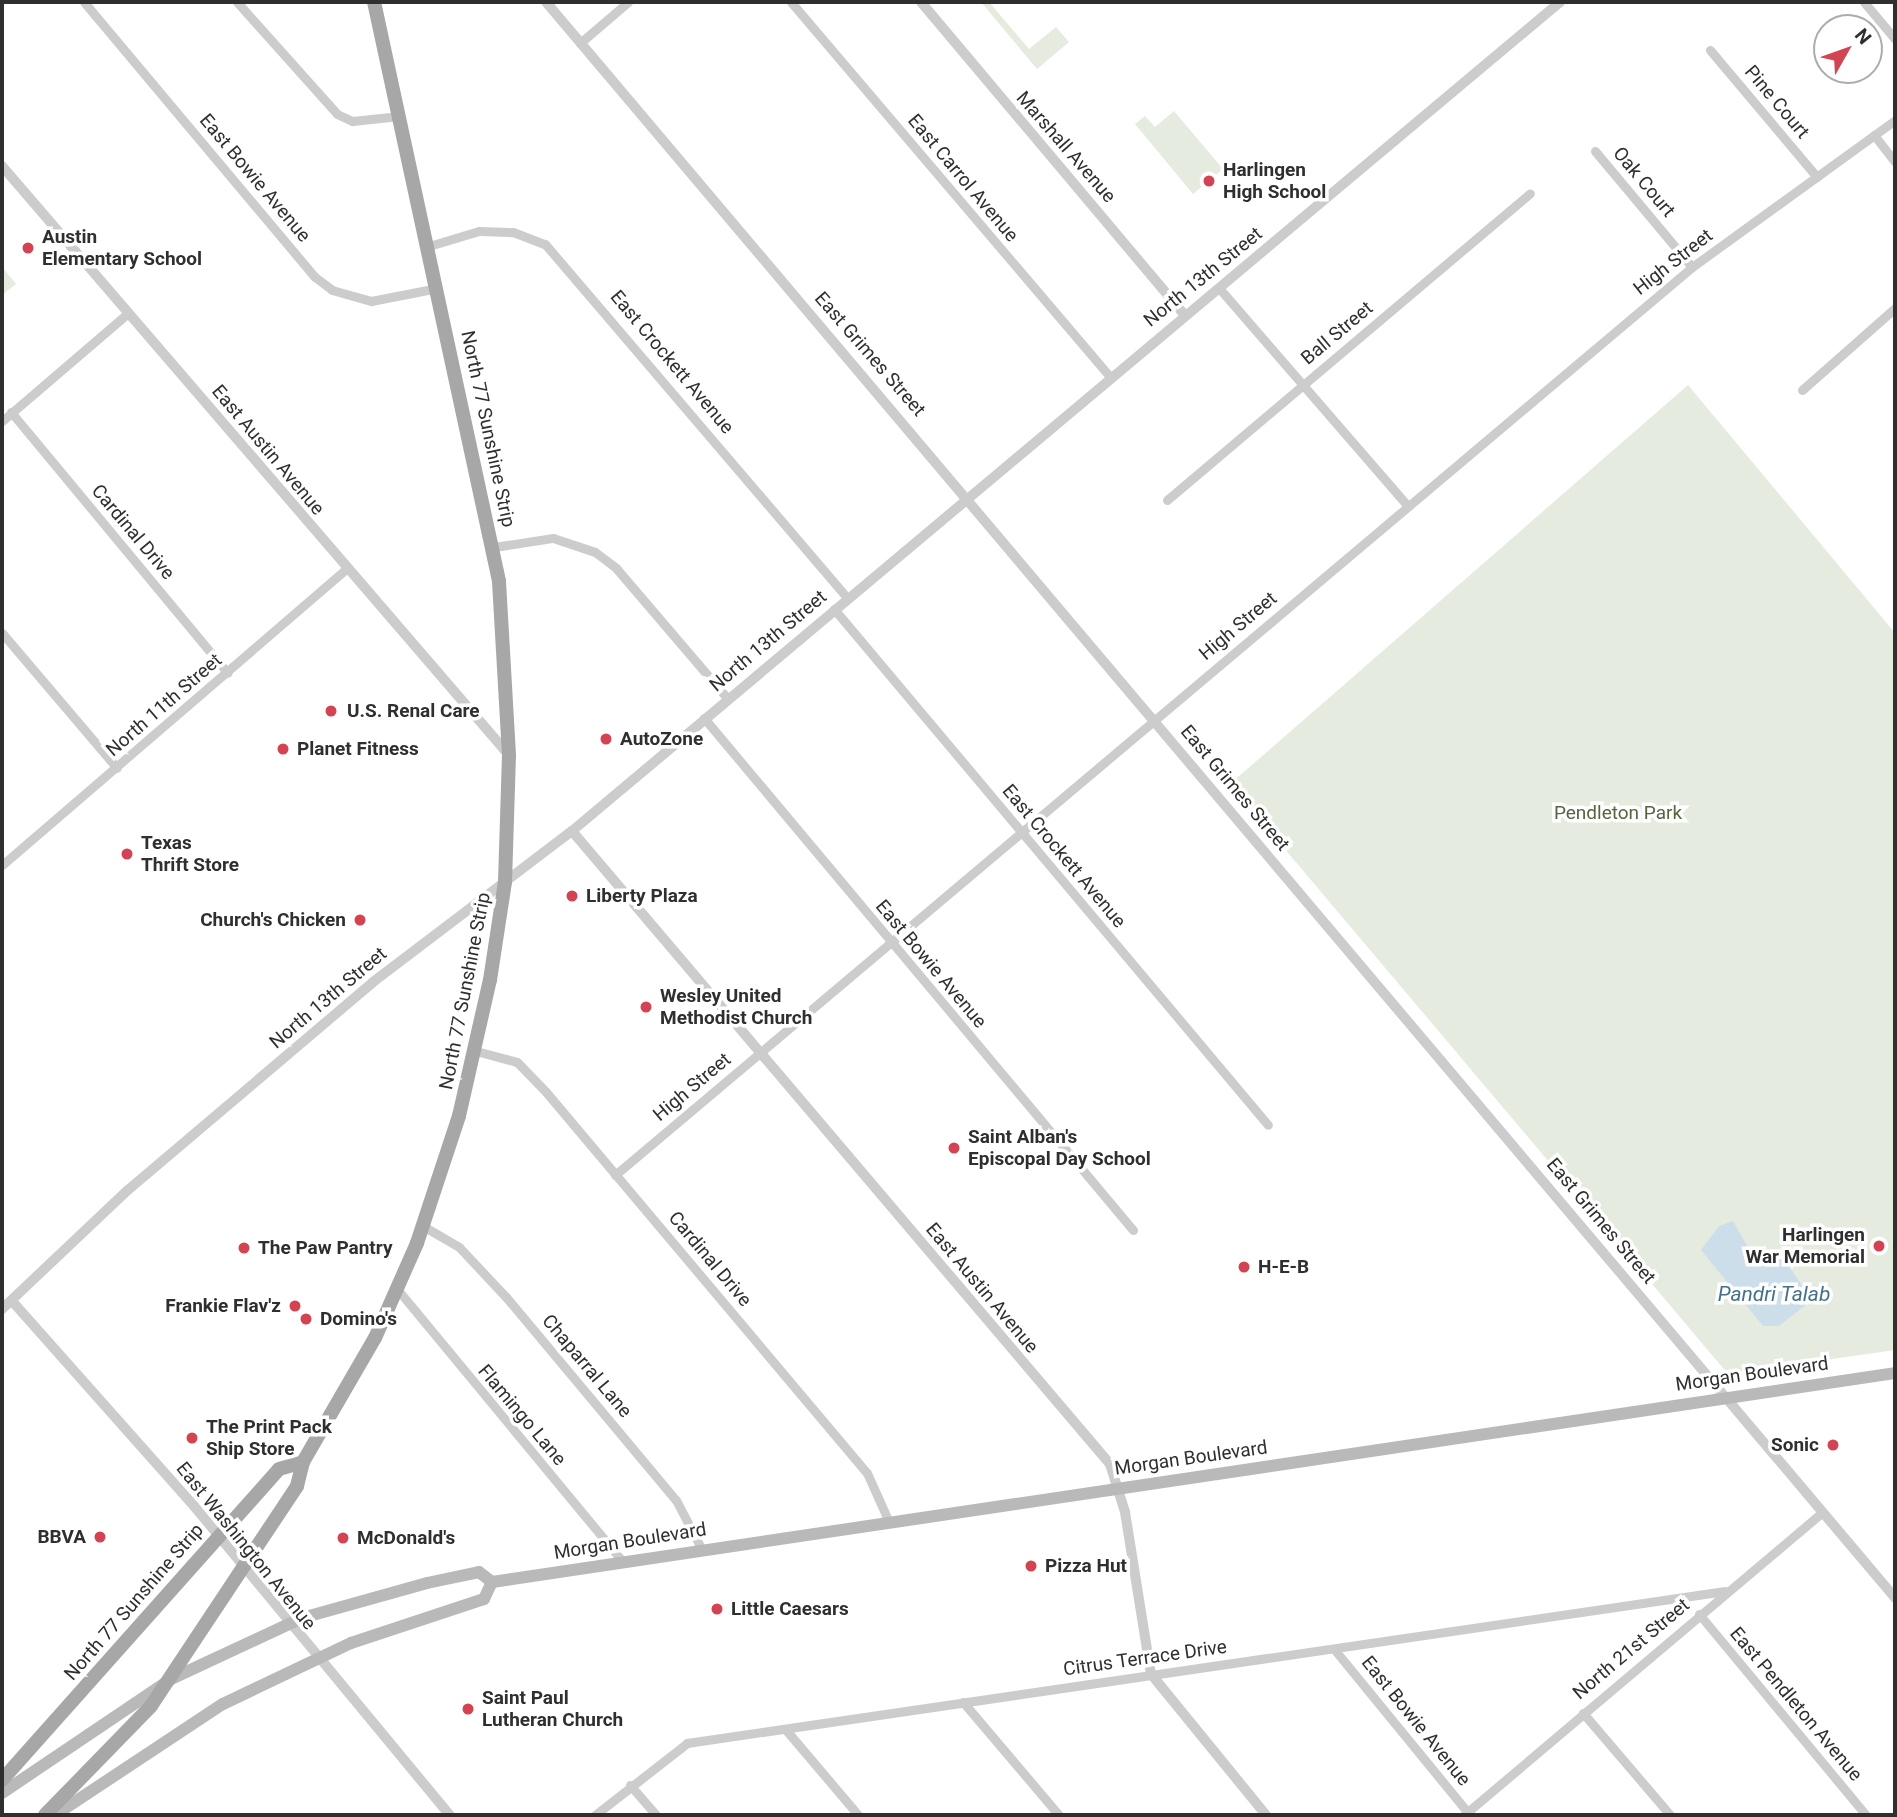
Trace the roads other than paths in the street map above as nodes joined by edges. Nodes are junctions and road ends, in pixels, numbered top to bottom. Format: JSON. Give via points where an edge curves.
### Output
{"nodes":[{"id":1,"x":84,"y":2,"type":"edge"},
{"id":2,"x":237,"y":2,"type":"edge"},
{"id":3,"x":374,"y":2,"type":"edge"},
{"id":4,"x":546,"y":2,"type":"edge"},
{"id":5,"x":628,"y":2,"type":"edge"},
{"id":6,"x":791,"y":2,"type":"edge"},
{"id":7,"x":921,"y":2,"type":"edge"},
{"id":8,"x":1560,"y":2,"type":"edge"},
{"id":9,"x":1864,"y":2,"type":"edge"},
{"id":10,"x":1895,"y":39,"type":"edge"},
{"id":11,"x":580,"y":43,"type":"junction"},
{"id":12,"x":1710,"y":50,"type":"dead end"},
{"id":13,"x":400,"y":116,"type":"junction"},
{"id":14,"x":1895,"y":120,"type":"edge"},
{"id":15,"x":1874,"y":135,"type":"junction"},
{"id":16,"x":1595,"y":151,"type":"dead end"},
{"id":17,"x":1895,"y":162,"type":"edge"},
{"id":18,"x":2,"y":166,"type":"edge"},
{"id":19,"x":1817,"y":177,"type":"junction"},
{"id":20,"x":1530,"y":193,"type":"dead end"},
{"id":21,"x":429,"y":246,"type":"junction"},
{"id":22,"x":1692,"y":267,"type":"junction"},
{"id":23,"x":438,"y":288,"type":"junction"},
{"id":24,"x":1219,"y":288,"type":"junction"},
{"id":25,"x":1895,"y":308,"type":"edge"},
{"id":26,"x":128,"y":313,"type":"junction"},
{"id":27,"x":1184,"y":314,"type":"junction"},
{"id":28,"x":1109,"y":376,"type":"junction"},
{"id":29,"x":1302,"y":385,"type":"junction"},
{"id":30,"x":1802,"y":390,"type":"dead end"},
{"id":31,"x":11,"y":412,"type":"junction"},
{"id":32,"x":2,"y":421,"type":"edge"},
{"id":33,"x":969,"y":495,"type":"junction"},
{"id":34,"x":1167,"y":500,"type":"dead end"},
{"id":35,"x":1408,"y":506,"type":"junction"},
{"id":36,"x":495,"y":547,"type":"junction"},
{"id":37,"x":346,"y":569,"type":"junction"},
{"id":38,"x":847,"y":598,"type":"junction"},
{"id":39,"x":834,"y":609,"type":"junction"},
{"id":40,"x":2,"y":634,"type":"edge"},
{"id":41,"x":228,"y":673,"type":"junction"},
{"id":42,"x":728,"y":698,"type":"junction"},
{"id":43,"x":704,"y":718,"type":"junction"},
{"id":44,"x":1154,"y":720,"type":"junction"},
{"id":45,"x":509,"y":755,"type":"junction"},
{"id":46,"x":117,"y":768,"type":"junction"},
{"id":47,"x":572,"y":831,"type":"junction"},
{"id":48,"x":1021,"y":832,"type":"junction"},
{"id":49,"x":2,"y":865,"type":"edge"},
{"id":50,"x":505,"y":882,"type":"junction"},
{"id":51,"x":891,"y":943,"type":"junction"},
{"id":52,"x":476,"y":1051,"type":"junction"},
{"id":53,"x":760,"y":1052,"type":"junction"},
{"id":54,"x":1268,"y":1125,"type":"dead end"},
{"id":55,"x":615,"y":1175,"type":"junction"},
{"id":56,"x":423,"y":1226,"type":"junction"},
{"id":57,"x":1133,"y":1230,"type":"dead end"},
{"id":58,"x":398,"y":1290,"type":"junction"},
{"id":59,"x":12,"y":1301,"type":"junction"},
{"id":60,"x":2,"y":1309,"type":"edge"},
{"id":61,"x":1895,"y":1373,"type":"edge"},
{"id":62,"x":1726,"y":1397,"type":"junction"},
{"id":63,"x":303,"y":1462,"type":"junction"},
{"id":64,"x":1118,"y":1488,"type":"junction"},
{"id":65,"x":1822,"y":1512,"type":"junction"},
{"id":66,"x":889,"y":1522,"type":"junction"},
{"id":67,"x":218,"y":1535,"type":"junction"},
{"id":68,"x":702,"y":1550,"type":"junction"},
{"id":69,"x":622,"y":1561,"type":"junction"},
{"id":70,"x":246,"y":1568,"type":"junction"},
{"id":71,"x":492,"y":1582,"type":"junction"},
{"id":72,"x":1725,"y":1591,"type":"junction"},
{"id":73,"x":1895,"y":1598,"type":"edge"},
{"id":74,"x":1699,"y":1614,"type":"junction"},
{"id":75,"x":288,"y":1624,"type":"junction"},
{"id":76,"x":1334,"y":1649,"type":"junction"},
{"id":77,"x":316,"y":1660,"type":"junction"},
{"id":78,"x":1151,"y":1674,"type":"junction"},
{"id":79,"x":171,"y":1679,"type":"junction"},
{"id":80,"x":963,"y":1702,"type":"junction"},
{"id":81,"x":1583,"y":1713,"type":"junction"},
{"id":82,"x":786,"y":1730,"type":"junction"},
{"id":83,"x":2,"y":1780,"type":"edge"},
{"id":84,"x":630,"y":1785,"type":"junction"},
{"id":85,"x":2,"y":1793,"type":"edge"},
{"id":86,"x":1467,"y":1814,"type":"edge"},
{"id":87,"x":45,"y":1815,"type":"edge"},
{"id":88,"x":55,"y":1815,"type":"edge"},
{"id":89,"x":450,"y":1815,"type":"edge"},
{"id":90,"x":595,"y":1815,"type":"edge"},
{"id":91,"x":656,"y":1815,"type":"edge"},
{"id":92,"x":858,"y":1815,"type":"edge"},
{"id":93,"x":1059,"y":1815,"type":"edge"},
{"id":94,"x":1266,"y":1815,"type":"edge"},
{"id":95,"x":1670,"y":1815,"type":"edge"},
{"id":96,"x":1866,"y":1815,"type":"edge"}],
"edges":[{"from":1,"to":23,"type":"street","name":"East Bowie Avenue","via":[[315,277],[332,290],[371,300]]},
{"from":2,"to":13,"type":"street","via":[[337,114],[352,121]]},
{"from":3,"to":13,"type":"main road","name":"North 77 Sunshine Strip"},
{"from":4,"to":11,"type":"street","name":"East Grimes Street"},
{"from":5,"to":11,"type":"street"},
{"from":6,"to":28,"type":"street","name":"East Carrol Avenue"},
{"from":7,"to":27,"type":"street","name":"Marshall Avenue"},
{"from":8,"to":24,"type":"street","name":"North 13th Street"},
{"from":9,"to":10,"type":"street"},
{"from":11,"to":33,"type":"street","name":"East Grimes Street"},
{"from":12,"to":19,"type":"street","name":"Pine Court"},
{"from":13,"to":21,"type":"main road","name":"North 77 Sunshine Strip"},
{"from":14,"to":15,"type":"street","name":"High Street"},
{"from":15,"to":17,"type":"street"},
{"from":15,"to":19,"type":"street","name":"High Street"},
{"from":16,"to":22,"type":"street","name":"Oak Court"},
{"from":18,"to":26,"type":"street","name":"East Austin Avenue"},
{"from":19,"to":22,"type":"street","name":"High Street"},
{"from":20,"to":29,"type":"street","name":"Ball Street"},
{"from":21,"to":23,"type":"main road","name":"North 77 Sunshine Strip"},
{"from":21,"to":38,"type":"street","name":"East Crockett Avenue","via":[[479,231],[513,232],[545,244]]},
{"from":22,"to":35,"type":"street","name":"High Street"},
{"from":23,"to":36,"type":"main road","name":"North 77 Sunshine Strip"},
{"from":24,"to":27,"type":"street","name":"North 13th Street"},
{"from":24,"to":29,"type":"street"},
{"from":25,"to":30,"type":"street"},
{"from":26,"to":31,"type":"street"},
{"from":26,"to":37,"type":"street","name":"East Austin Avenue"},
{"from":27,"to":28,"type":"street","name":"North 13th Street"},
{"from":28,"to":33,"type":"street","name":"North 13th Street"},
{"from":29,"to":34,"type":"street","name":"Ball Street"},
{"from":29,"to":35,"type":"street"},
{"from":31,"to":32,"type":"street"},
{"from":31,"to":41,"type":"street","name":"Cardinal Drive"},
{"from":33,"to":38,"type":"street","name":"North 13th Street"},
{"from":33,"to":44,"type":"street","name":"East Grimes Street"},
{"from":35,"to":44,"type":"street","name":"High Street"},
{"from":36,"to":42,"type":"street","via":[[553,538],[595,552],[616,568]]},
{"from":36,"to":45,"type":"main road","name":"North 77 Sunshine Strip"},
{"from":37,"to":41,"type":"street","name":"North 11th Street"},
{"from":37,"to":45,"type":"street","name":"East Austin Avenue"},
{"from":38,"to":39,"type":"street","name":"North 13th Street"},
{"from":39,"to":42,"type":"street","name":"North 13th Street"},
{"from":39,"to":48,"type":"street","name":"East Crockett Avenue"},
{"from":40,"to":46,"type":"street"},
{"from":41,"to":46,"type":"street","name":"North 11th Street"},
{"from":42,"to":43,"type":"street","name":"North 13th Street"},
{"from":43,"to":47,"type":"street","name":"North 13th Street"},
{"from":43,"to":51,"type":"street","name":"East Bowie Avenue"},
{"from":44,"to":48,"type":"street","name":"High Street"},
{"from":44,"to":62,"type":"street","name":"East Grimes Street"},
{"from":45,"to":50,"type":"main road","name":"North 77 Sunshine Strip"},
{"from":46,"to":49,"type":"street","name":"North 11th Street"},
{"from":47,"to":50,"type":"street","name":"North 13th Street"},
{"from":47,"to":53,"type":"street","name":"East Austin Avenue"},
{"from":48,"to":51,"type":"street","name":"High Street"},
{"from":48,"to":54,"type":"street","name":"East Crockett Avenue"},
{"from":50,"to":52,"type":"main road","name":"North 77 Sunshine Strip"},
{"from":50,"to":59,"type":"street","name":"North 13th Street","via":[[436,930],[159,1163]]},
{"from":51,"to":53,"type":"street","name":"High Street"},
{"from":51,"to":57,"type":"street","name":"East Bowie Avenue"},
{"from":52,"to":55,"type":"street","name":"Cardinal Drive","via":[[517,1062]]},
{"from":52,"to":56,"type":"main road","name":"North 77 Sunshine Strip"},
{"from":53,"to":55,"type":"street","name":"High Street"},
{"from":53,"to":64,"type":"street","name":"East Austin Avenue","via":[[1110,1464]]},
{"from":55,"to":66,"type":"street","name":"Cardinal Drive","via":[[867,1473]]},
{"from":56,"to":58,"type":"main road","name":"North 77 Sunshine Strip"},
{"from":56,"to":68,"type":"street","name":"Chaparral Lane","via":[[459,1247],[506,1297],[677,1500]]},
{"from":58,"to":63,"type":"main road","name":"North 77 Sunshine Strip"},
{"from":58,"to":69,"type":"street","name":"Flamingo Lane"},
{"from":59,"to":60,"type":"street","name":"North 13th Street"},
{"from":59,"to":67,"type":"street","name":"East Washington Avenue"},
{"from":61,"to":62,"type":"main road","name":"Morgan Boulevard"},
{"from":62,"to":64,"type":"main road","name":"Morgan Boulevard"},
{"from":62,"to":65,"type":"street","name":"East Grimes Street"},
{"from":63,"to":67,"type":"main road","name":"North 77 Sunshine Strip","via":[[279,1469]]},
{"from":63,"to":70,"type":"main road","name":"North 77 Sunshine Strip","via":[[297,1486]]},
{"from":64,"to":66,"type":"main road","name":"Morgan Boulevard"},
{"from":64,"to":78,"type":"street","name":"East Austin Avenue"},
{"from":65,"to":72,"type":"street","name":"North 21st Street"},
{"from":65,"to":73,"type":"street","name":"East Grimes Street"},
{"from":66,"to":68,"type":"main road","name":"Morgan Boulevard"},
{"from":67,"to":70,"type":"street","name":"East Washington Avenue"},
{"from":67,"to":83,"type":"main road","name":"North 77 Sunshine Strip"},
{"from":68,"to":69,"type":"main road","name":"Morgan Boulevard"},
{"from":69,"to":71,"type":"main road","name":"Morgan Boulevard"},
{"from":70,"to":75,"type":"street","name":"East Washington Avenue"},
{"from":70,"to":79,"type":"main road","name":"North 77 Sunshine Strip"},
{"from":71,"to":75,"type":"main road","name":"Morgan Boulevard","via":[[479,1572],[466,1574],[372,1596]]},
{"from":71,"to":77,"type":"main road","via":[[484,1599]]},
{"from":72,"to":74,"type":"street","name":"North 21st Street"},
{"from":72,"to":76,"type":"street","name":"Citrus Terrace Drive"},
{"from":74,"to":81,"type":"street","name":"North 21st Street"},
{"from":74,"to":96,"type":"street","name":"East Pendleton Avenue"},
{"from":75,"to":77,"type":"street","name":"East Washington Avenue"},
{"from":75,"to":79,"type":"main road","name":"Morgan Boulevard"},
{"from":76,"to":78,"type":"street","name":"Citrus Terrace Drive"},
{"from":76,"to":86,"type":"street","name":"East Bowie Avenue"},
{"from":77,"to":88,"type":"main road","via":[[193,1721]]},
{"from":77,"to":89,"type":"street","name":"East Washington Avenue"},
{"from":78,"to":80,"type":"street","name":"Citrus Terrace Drive"},
{"from":78,"to":94,"type":"street","name":"East Austin Avenue"},
{"from":79,"to":85,"type":"main road","name":"Morgan Boulevard"},
{"from":79,"to":87,"type":"main road","name":"North 77 Sunshine Strip","via":[[99,1766]]},
{"from":80,"to":82,"type":"street","name":"Citrus Terrace Drive"},
{"from":80,"to":93,"type":"street"},
{"from":81,"to":86,"type":"street","name":"North 21st Street"},
{"from":81,"to":95,"type":"street"},
{"from":82,"to":84,"type":"street","name":"Citrus Terrace Drive","via":[[687,1743]]},
{"from":82,"to":92,"type":"street"},
{"from":84,"to":90,"type":"street","name":"Citrus Terrace Drive"},
{"from":84,"to":91,"type":"street"}]}
